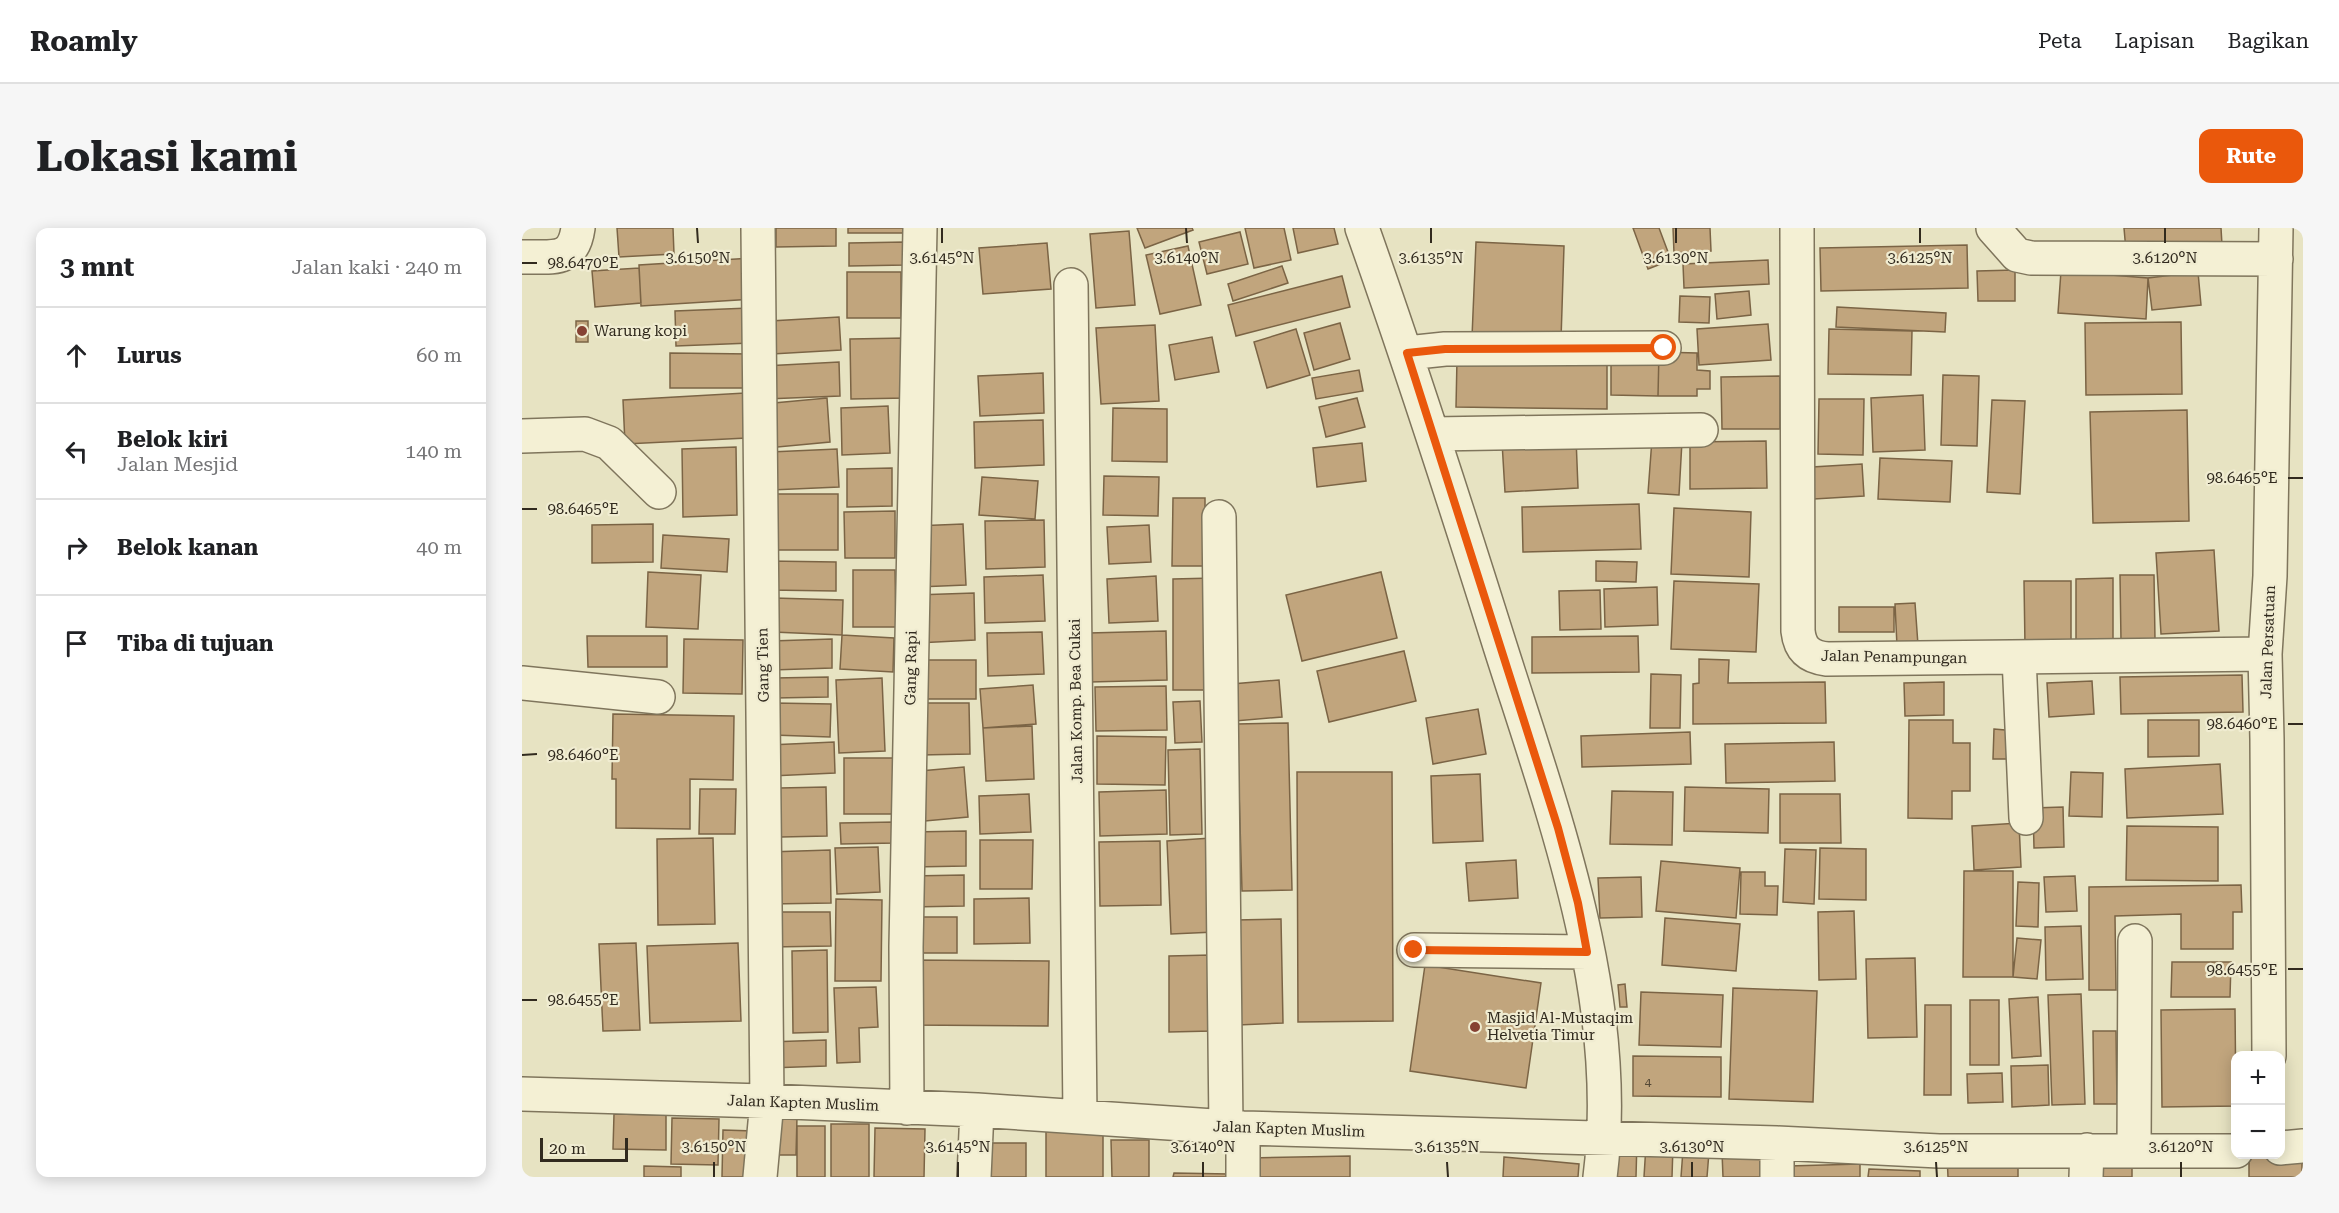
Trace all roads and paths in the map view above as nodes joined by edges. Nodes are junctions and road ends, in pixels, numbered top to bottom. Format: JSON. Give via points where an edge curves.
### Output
{"nodes":[{"id":1,"x":578,"y":228,"type":"edge"},
{"id":2,"x":758,"y":228,"type":"edge"},
{"id":3,"x":920,"y":228,"type":"edge"},
{"id":4,"x":1362,"y":228,"type":"edge"},
{"id":5,"x":1797,"y":228,"type":"edge"},
{"id":6,"x":1993,"y":228,"type":"edge"},
{"id":7,"x":2276,"y":244,"type":"edge"},
{"id":8,"x":522,"y":257,"type":"edge"},
{"id":9,"x":1071,"y":285,"type":"dead end"},
{"id":10,"x":1664,"y":348,"type":"dead end"},
{"id":11,"x":1407,"y":353,"type":"junction"},
{"id":12,"x":1701,"y":430,"type":"dead end"},
{"id":13,"x":1433,"y":434,"type":"junction"},
{"id":14,"x":522,"y":436,"type":"edge"},
{"id":15,"x":659,"y":492,"type":"dead end"},
{"id":16,"x":1219,"y":517,"type":"dead end"},
{"id":17,"x":2265,"y":654,"type":"junction"},
{"id":18,"x":2019,"y":657,"type":"junction"},
{"id":19,"x":522,"y":683,"type":"edge"},
{"id":20,"x":658,"y":697,"type":"dead end"},
{"id":21,"x":2026,"y":818,"type":"dead end"},
{"id":22,"x":2135,"y":941,"type":"dead end"},
{"id":23,"x":1414,"y":950,"type":"dead end"},
{"id":24,"x":1587,"y":952,"type":"junction"},
{"id":25,"x":2269,"y":1051,"type":"edge"},
{"id":26,"x":522,"y":1094,"type":"edge"},
{"id":27,"x":767,"y":1101,"type":"junction"},
{"id":28,"x":907,"y":1108,"type":"junction"},
{"id":29,"x":977,"y":1110,"type":"junction"},
{"id":30,"x":1080,"y":1117,"type":"junction"},
{"id":31,"x":1234,"y":1128,"type":"junction"},
{"id":32,"x":1605,"y":1137,"type":"junction"},
{"id":33,"x":1777,"y":1143,"type":"junction"},
{"id":34,"x":2303,"y":1146,"type":"edge"},
{"id":35,"x":2285,"y":1148,"type":"edge"},
{"id":36,"x":2134,"y":1150,"type":"junction"},
{"id":37,"x":2231,"y":1153,"type":"edge"},
{"id":38,"x":2236,"y":1159,"type":"edge"},
{"id":39,"x":2086,"y":1163,"type":"edge"},
{"id":40,"x":1938,"y":1164,"type":"edge"},
{"id":41,"x":760,"y":1177,"type":"edge"},
{"id":42,"x":974,"y":1177,"type":"edge"},
{"id":43,"x":1243,"y":1177,"type":"edge"},
{"id":44,"x":1600,"y":1177,"type":"edge"},
{"id":45,"x":1777,"y":1177,"type":"edge"},
{"id":46,"x":2236,"y":1177,"type":"edge"}],
"edges":[{"from":1,"to":8,"type":"street","via":[[576,241],[560,257]]},
{"from":2,"to":27,"type":"street","name":"Gang Tien"},
{"from":3,"to":28,"type":"street","name":"Gang Rapi","via":[[906,947]]},
{"from":4,"to":11,"type":"street"},
{"from":5,"to":18,"type":"street","name":"Jalan Penampungan","via":[[1799,641],[1803,649],[1827,659]]},
{"from":6,"to":7,"type":"street","via":[[2017,255],[2031,258]]},
{"from":7,"to":17,"type":"street","name":"Jalan Persatuan"},
{"from":9,"to":30,"type":"street","name":"Jalan Komp. Bea Cukai"},
{"from":10,"to":11,"type":"street","via":[[1445,349]]},
{"from":11,"to":13,"type":"street"},
{"from":12,"to":13,"type":"street"},
{"from":13,"to":24,"type":"street","via":[[1558,828]]},
{"from":14,"to":15,"type":"street","via":[[585,434],[609,444]]},
{"from":16,"to":31,"type":"street"},
{"from":17,"to":18,"type":"street","name":"Jalan Penampungan"},
{"from":17,"to":25,"type":"street","name":"Jalan Persatuan"},
{"from":18,"to":21,"type":"street"},
{"from":19,"to":20,"type":"street"},
{"from":22,"to":36,"type":"street"},
{"from":23,"to":24,"type":"street"},
{"from":24,"to":32,"type":"street","via":[[1596,995]]},
{"from":26,"to":27,"type":"street","name":"Jalan Kapten Muslim"},
{"from":27,"to":28,"type":"street","name":"Jalan Kapten Muslim"},
{"from":27,"to":41,"type":"street","name":"Gang Tien"},
{"from":28,"to":29,"type":"street","name":"Jalan Kapten Muslim"},
{"from":29,"to":30,"type":"street","name":"Jalan Kapten Muslim"},
{"from":29,"to":42,"type":"street"},
{"from":30,"to":31,"type":"street","name":"Jalan Kapten Muslim"},
{"from":31,"to":32,"type":"street","name":"Jalan Kapten Muslim"},
{"from":31,"to":43,"type":"street"},
{"from":32,"to":33,"type":"street","name":"Jalan Kapten Muslim"},
{"from":32,"to":44,"type":"street"},
{"from":33,"to":40,"type":"street","name":"Jalan Kapten Muslim"},
{"from":33,"to":45,"type":"street"},
{"from":34,"to":35,"type":"street"},
{"from":36,"to":37,"type":"street","name":"Jalan Kapten Muslim"},
{"from":36,"to":39,"type":"street","name":"Jalan Kapten Muslim"},
{"from":38,"to":46,"type":"street"},
{"from":39,"to":40,"type":"street","name":"Jalan Kapten Muslim"}]}
